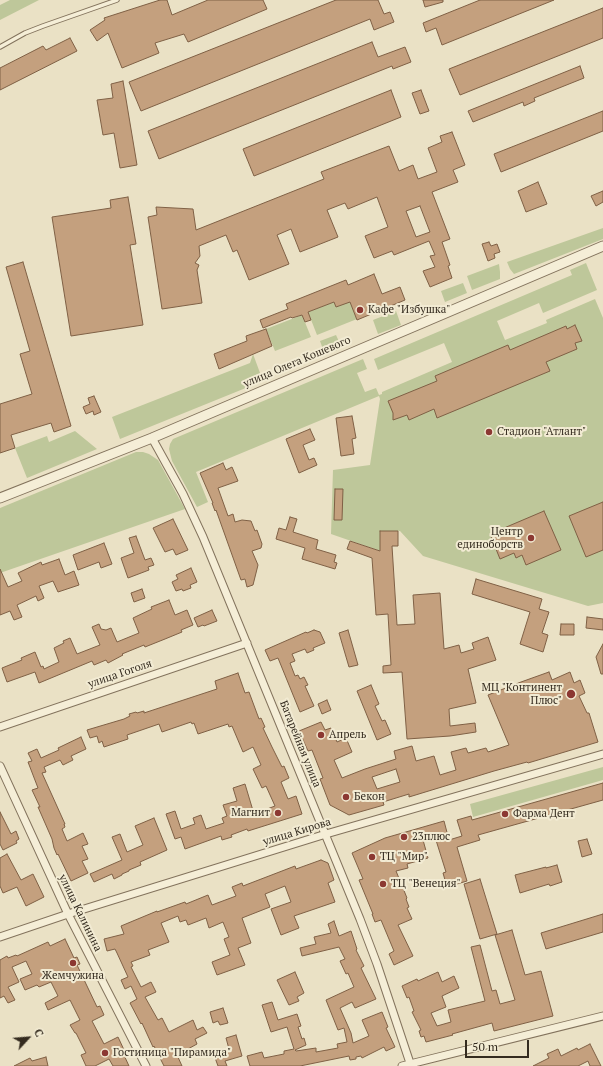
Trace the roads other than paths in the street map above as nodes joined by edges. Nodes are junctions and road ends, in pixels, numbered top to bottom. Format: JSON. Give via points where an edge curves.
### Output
{"nodes":[{"id":1,"x":117,"y":0,"type":"edge"},
{"id":2,"x":0,"y":47,"type":"edge"},
{"id":3,"x":603,"y":246,"type":"edge"},
{"id":4,"x":152,"y":438,"type":"junction"},
{"id":5,"x":0,"y":498,"type":"edge"},
{"id":6,"x":246,"y":643,"type":"junction"},
{"id":7,"x":0,"y":727,"type":"edge"},
{"id":8,"x":603,"y":754,"type":"edge"},
{"id":9,"x":0,"y":766,"type":"edge"},
{"id":10,"x":326,"y":834,"type":"junction"},
{"id":11,"x":68,"y":914,"type":"junction"},
{"id":12,"x":0,"y":937,"type":"edge"},
{"id":13,"x":603,"y":1016,"type":"edge"},
{"id":14,"x":411,"y":1065,"type":"edge"},
{"id":15,"x":146,"y":1066,"type":"edge"},
{"id":16,"x":402,"y":1066,"type":"edge"}],
"edges":[{"from":1,"to":2,"type":"lane","via":[[38,28]]},
{"from":3,"to":4,"type":"street","name":"улица Олега Кошевого"},
{"from":4,"to":5,"type":"street","name":"улица Олега Кошевого"},
{"from":4,"to":6,"type":"street","name":"Батарейная улица","via":[[197,523]]},
{"from":6,"to":7,"type":"street","name":"улица Гоголя"},
{"from":6,"to":10,"type":"street","name":"Батарейная улица"},
{"from":8,"to":10,"type":"street","name":"улица Кирова"},
{"from":9,"to":11,"type":"street","name":"улица Калинина"},
{"from":10,"to":11,"type":"street","name":"улица Кирова"},
{"from":10,"to":14,"type":"street","name":"Батарейная улица","via":[[375,958]]},
{"from":11,"to":12,"type":"street","name":"улица Кирова"},
{"from":11,"to":15,"type":"street","name":"улица Калинина"},
{"from":13,"to":14,"type":"street"},
{"from":14,"to":16,"type":"street"}]}
